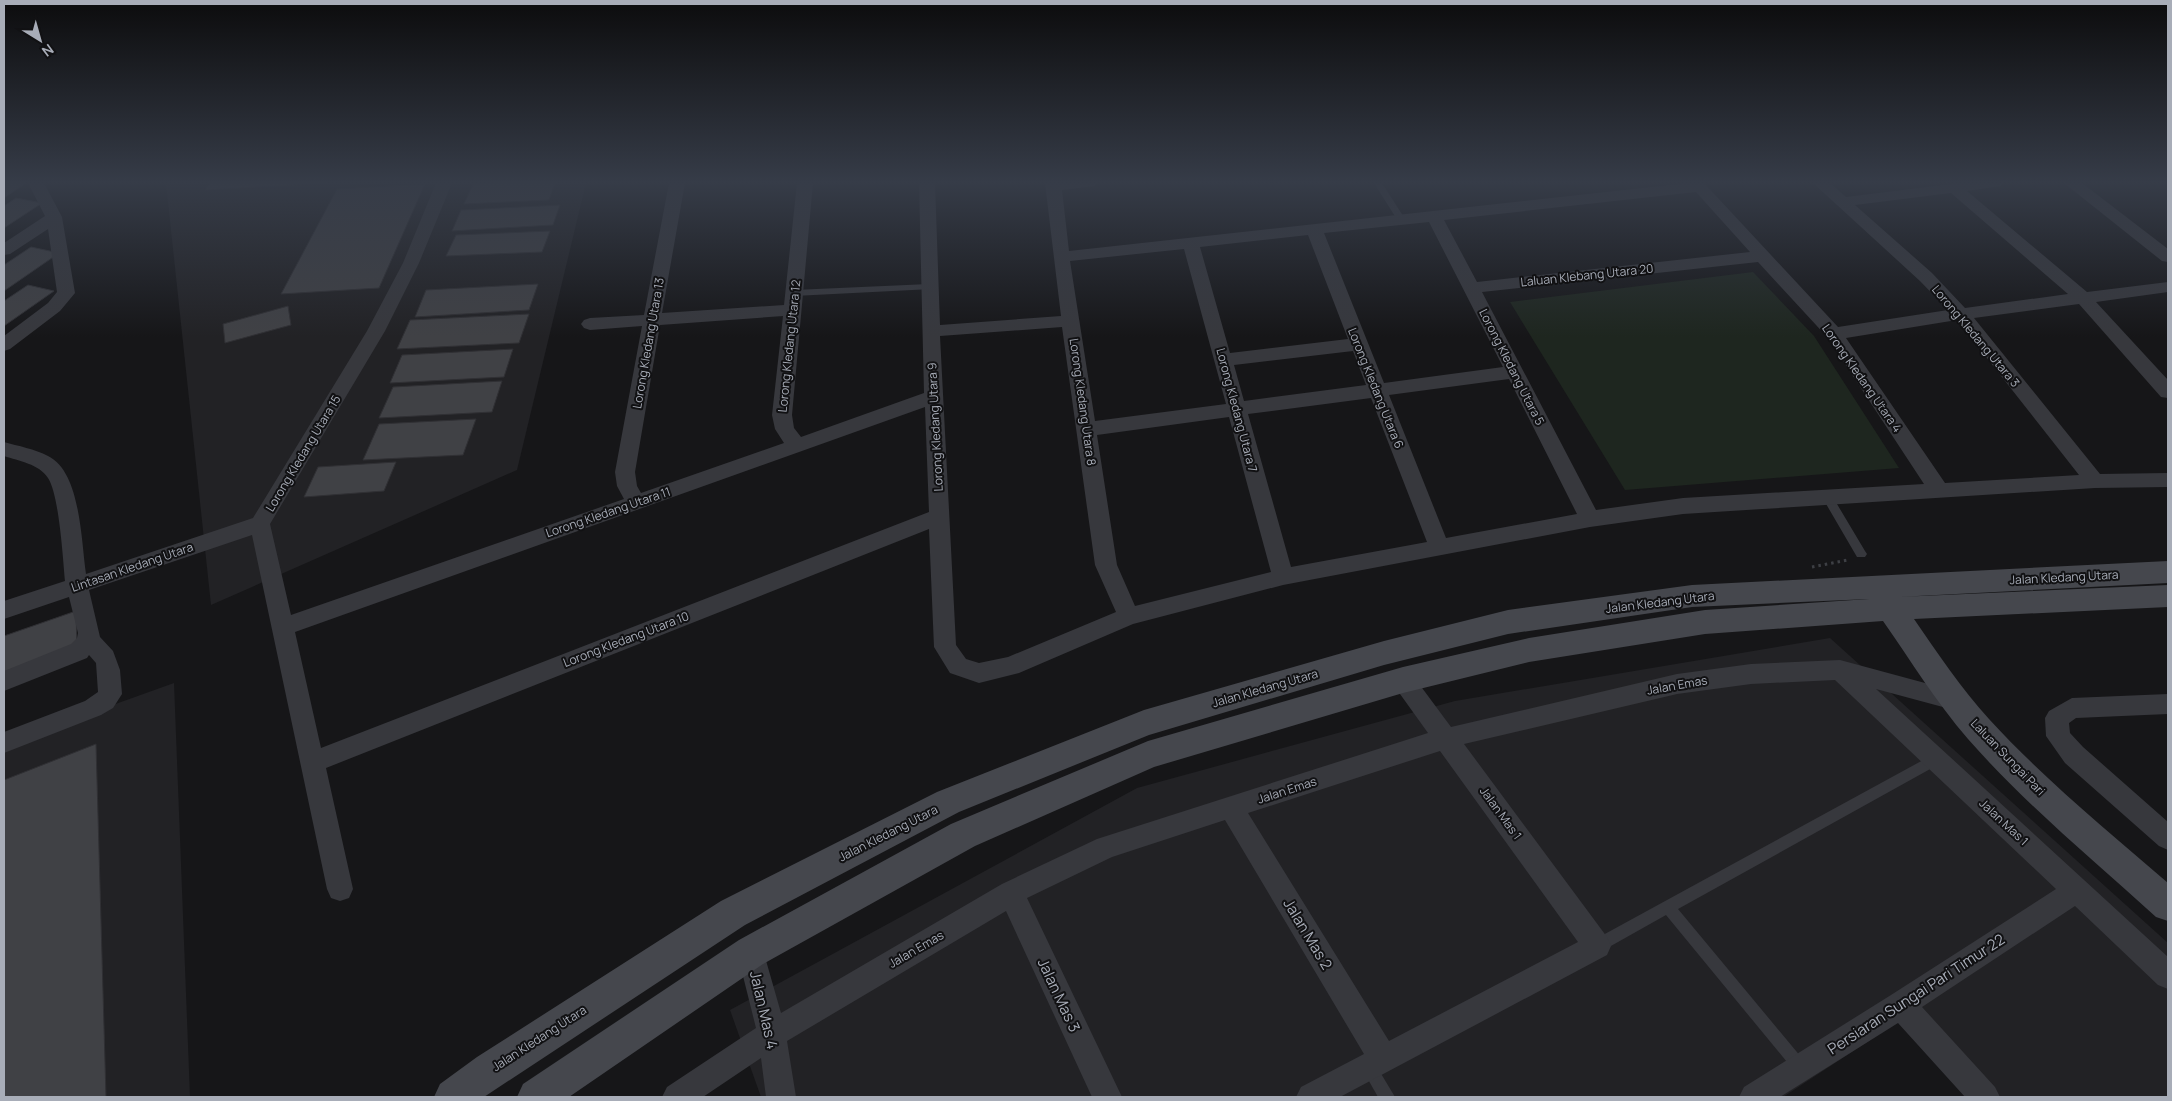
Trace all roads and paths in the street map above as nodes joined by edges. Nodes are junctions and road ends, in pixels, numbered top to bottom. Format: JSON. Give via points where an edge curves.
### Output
{"nodes":[{"id":1,"x":28,"y":234,"type":"edge"},
{"id":2,"x":57,"y":234,"type":"edge"},
{"id":3,"x":423,"y":234,"type":"edge"},
{"id":4,"x":668,"y":234,"type":"edge"},
{"id":5,"x":800,"y":234,"type":"edge"},
{"id":6,"x":928,"y":234,"type":"edge"},
{"id":7,"x":1058,"y":234,"type":"edge"},
{"id":8,"x":1267,"y":234,"type":"edge"},
{"id":9,"x":1316,"y":234,"type":"edge"},
{"id":10,"x":1443,"y":234,"type":"edge"},
{"id":11,"x":1743,"y":234,"type":"edge"},
{"id":12,"x":1878,"y":234,"type":"edge"},
{"id":13,"x":2009,"y":234,"type":"edge"},
{"id":14,"x":2139,"y":234,"type":"edge"},
{"id":15,"x":1191,"y":243,"type":"junction"},
{"id":16,"x":4,"y":250,"type":"edge"},
{"id":17,"x":1763,"y":256,"type":"junction"},
{"id":18,"x":1061,"y":257,"type":"junction"},
{"id":19,"x":2168,"y":257,"type":"edge"},
{"id":20,"x":929,"y":287,"type":"junction"},
{"id":21,"x":2168,"y":287,"type":"edge"},
{"id":22,"x":1471,"y":288,"type":"junction"},
{"id":23,"x":2084,"y":298,"type":"junction"},
{"id":24,"x":794,"y":302,"type":"junction"},
{"id":25,"x":1961,"y":314,"type":"junction"},
{"id":26,"x":653,"y":320,"type":"junction"},
{"id":27,"x":1071,"y":321,"type":"junction"},
{"id":28,"x":590,"y":324,"type":"dead end"},
{"id":29,"x":931,"y":331,"type":"junction"},
{"id":30,"x":1834,"y":334,"type":"junction"},
{"id":31,"x":1359,"y":344,"type":"junction"},
{"id":32,"x":4,"y":345,"type":"edge"},
{"id":33,"x":1224,"y":360,"type":"junction"},
{"id":34,"x":1514,"y":372,"type":"junction"},
{"id":35,"x":1377,"y":390,"type":"junction"},
{"id":36,"x":2168,"y":392,"type":"edge"},
{"id":37,"x":934,"y":397,"type":"junction"},
{"id":38,"x":1236,"y":409,"type":"junction"},
{"id":39,"x":1087,"y":429,"type":"junction"},
{"id":40,"x":796,"y":445,"type":"junction"},
{"id":41,"x":4,"y":449,"type":"edge"},
{"id":42,"x":2168,"y":480,"type":"edge"},
{"id":43,"x":2095,"y":481,"type":"junction"},
{"id":44,"x":1939,"y":490,"type":"junction"},
{"id":45,"x":1827,"y":497,"type":"junction"},
{"id":46,"x":636,"y":502,"type":"junction"},
{"id":47,"x":940,"y":516,"type":"junction"},
{"id":48,"x":1590,"y":519,"type":"junction"},
{"id":49,"x":260,"y":524,"type":"junction"},
{"id":50,"x":1439,"y":546,"type":"junction"},
{"id":51,"x":1861,"y":554,"type":"dead end"},
{"id":52,"x":2168,"y":572,"type":"edge"},
{"id":53,"x":1283,"y":576,"type":"junction"},
{"id":54,"x":77,"y":586,"type":"junction"},
{"id":55,"x":2168,"y":596,"type":"edge"},
{"id":56,"x":1882,"y":597,"type":"junction"},
{"id":57,"x":4,"y":610,"type":"edge"},
{"id":58,"x":1130,"y":616,"type":"junction"},
{"id":59,"x":283,"y":627,"type":"junction"},
{"id":60,"x":88,"y":641,"type":"junction"},
{"id":61,"x":1840,"y":670,"type":"junction"},
{"id":62,"x":1404,"y":680,"type":"junction"},
{"id":63,"x":4,"y":681,"type":"edge"},
{"id":64,"x":1954,"y":700,"type":"junction"},
{"id":65,"x":2168,"y":704,"type":"edge"},
{"id":66,"x":1447,"y":738,"type":"junction"},
{"id":67,"x":4,"y":744,"type":"edge"},
{"id":68,"x":1936,"y":759,"type":"junction"},
{"id":69,"x":312,"y":762,"type":"junction"},
{"id":70,"x":1231,"y":808,"type":"junction"},
{"id":71,"x":2168,"y":838,"type":"edge"},
{"id":72,"x":340,"y":889,"type":"dead end"},
{"id":73,"x":2077,"y":890,"type":"junction"},
{"id":74,"x":1011,"y":893,"type":"junction"},
{"id":75,"x":2168,"y":905,"type":"edge"},
{"id":76,"x":1668,"y":907,"type":"junction"},
{"id":77,"x":1597,"y":946,"type":"junction"},
{"id":78,"x":750,"y":952,"type":"junction"},
{"id":79,"x":2168,"y":975,"type":"edge"},
{"id":80,"x":1901,"y":1005,"type":"junction"},
{"id":81,"x":772,"y":1034,"type":"junction"},
{"id":82,"x":1377,"y":1064,"type":"junction"},
{"id":83,"x":1801,"y":1068,"type":"junction"},
{"id":84,"x":453,"y":1097,"type":"edge"},
{"id":85,"x":536,"y":1097,"type":"edge"},
{"id":86,"x":677,"y":1097,"type":"edge"},
{"id":87,"x":781,"y":1097,"type":"edge"},
{"id":88,"x":1107,"y":1097,"type":"edge"},
{"id":89,"x":1311,"y":1097,"type":"edge"},
{"id":90,"x":1388,"y":1097,"type":"edge"},
{"id":91,"x":1754,"y":1097,"type":"edge"},
{"id":92,"x":1985,"y":1097,"type":"edge"}],
"edges":[{"from":1,"to":16,"type":"street"},
{"from":2,"to":32,"type":"street","via":[[66,293],[54,307]]},
{"from":3,"to":49,"type":"street","name":"Lorong Kledang Utara 15","via":[[376,331]]},
{"from":4,"to":26,"type":"street","name":"Lorong Kledang Utara 13"},
{"from":5,"to":24,"type":"street","name":"Lorong Kledang Utara 12"},
{"from":6,"to":20,"type":"street","name":"Lorong Kledang Utara 9"},
{"from":7,"to":18,"type":"street","name":"Lorong Kledang Utara 8"},
{"from":8,"to":15,"type":"street"},
{"from":9,"to":31,"type":"street","name":"Lorong Kledang Utara 6"},
{"from":10,"to":22,"type":"street","name":"Lorong Kledang Utara 5"},
{"from":11,"to":17,"type":"street","name":"Lorong Kledang Utara 4"},
{"from":12,"to":25,"type":"street","name":"Lorong Kledang Utara 3"},
{"from":13,"to":23,"type":"street"},
{"from":14,"to":19,"type":"street"},
{"from":15,"to":18,"type":"street"},
{"from":15,"to":33,"type":"street","name":"Lorong Kledang Utara 7"},
{"from":17,"to":22,"type":"street","name":"Laluan Klebang Utara 20"},
{"from":17,"to":30,"type":"street","name":"Lorong Kledang Utara 4"},
{"from":18,"to":27,"type":"street","name":"Lorong Kledang Utara 8"},
{"from":20,"to":24,"type":"lane"},
{"from":20,"to":29,"type":"street","name":"Lorong Kledang Utara 9"},
{"from":21,"to":23,"type":"street"},
{"from":22,"to":34,"type":"street","name":"Lorong Kledang Utara 5"},
{"from":23,"to":25,"type":"street"},
{"from":23,"to":36,"type":"street"},
{"from":24,"to":26,"type":"street"},
{"from":24,"to":40,"type":"street","name":"Lorong Kledang Utara 12","via":[[782,415],[785,429]]},
{"from":25,"to":30,"type":"street"},
{"from":25,"to":43,"type":"street","name":"Lorong Kledang Utara 3"},
{"from":26,"to":28,"type":"street"},
{"from":26,"to":46,"type":"street","name":"Lorong Kledang Utara 13","via":[[625,472],[627,486]]},
{"from":27,"to":29,"type":"street"},
{"from":27,"to":39,"type":"street","name":"Lorong Kledang Utara 8"},
{"from":29,"to":37,"type":"street","name":"Lorong Kledang Utara 9"},
{"from":30,"to":44,"type":"street","name":"Lorong Kledang Utara 4"},
{"from":31,"to":33,"type":"street"},
{"from":31,"to":35,"type":"street","name":"Lorong Kledang Utara 6"},
{"from":33,"to":38,"type":"street","name":"Lorong Kledang Utara 7"},
{"from":34,"to":35,"type":"street"},
{"from":34,"to":48,"type":"street","name":"Lorong Kledang Utara 5"},
{"from":35,"to":38,"type":"street"},
{"from":35,"to":50,"type":"street","name":"Lorong Kledang Utara 6"},
{"from":37,"to":40,"type":"street","name":"Lorong Kledang Utara 11"},
{"from":37,"to":47,"type":"street","name":"Lorong Kledang Utara 9"},
{"from":38,"to":39,"type":"street"},
{"from":38,"to":53,"type":"street","name":"Lorong Kledang Utara 7"},
{"from":39,"to":58,"type":"street","name":"Lorong Kledang Utara 8","via":[[1106,565]]},
{"from":40,"to":46,"type":"street","name":"Lorong Kledang Utara 11"},
{"from":41,"to":54,"type":"street","via":[[42,461],[56,473],[64,491]]},
{"from":42,"to":43,"type":"street"},
{"from":43,"to":44,"type":"street"},
{"from":44,"to":45,"type":"street"},
{"from":45,"to":48,"type":"street","via":[[1683,506]]},
{"from":45,"to":51,"type":"lane"},
{"from":46,"to":59,"type":"street","name":"Lorong Kledang Utara 11"},
{"from":47,"to":58,"type":"street","name":"Lorong Kledang Utara 9","via":[[945,647],[958,666],[979,673],[1011,666]]},
{"from":47,"to":69,"type":"street","name":"Lorong Kledang Utara 10"},
{"from":48,"to":50,"type":"street"},
{"from":49,"to":54,"type":"street","name":"Lintasan Kledang Utara"},
{"from":49,"to":59,"type":"street","name":"Lorong Kledang Utara 15"},
{"from":50,"to":53,"type":"street"},
{"from":52,"to":56,"type":"main road","name":"Jalan Kledang Utara"},
{"from":53,"to":58,"type":"street"},
{"from":54,"to":57,"type":"street","name":"Lintasan Kledang Utara"},
{"from":54,"to":60,"type":"street","via":[[89,633]]},
{"from":55,"to":56,"type":"main road","name":"Jalan Kledang Utara"},
{"from":56,"to":62,"type":"main road","name":"Jalan Kledang Utara","via":[[1529,650]]},
{"from":56,"to":64,"type":"main road","name":"Laluan Sungai Pari"},
{"from":56,"to":84,"type":"main road","name":"Jalan Kledang Utara","via":[[1692,596],[1508,622],[1384,653],[1144,723],[948,802],[733,913]]},
{"from":59,"to":69,"type":"street","name":"Lorong Kledang Utara 15"},
{"from":60,"to":63,"type":"street","via":[[79,651]]},
{"from":60,"to":67,"type":"street","via":[[101,650],[107,660],[110,694],[105,701]]},
{"from":61,"to":64,"type":"street","name":"Jalan Emas"},
{"from":61,"to":66,"type":"street","name":"Jalan Emas","via":[[1751,674],[1677,684]]},
{"from":61,"to":68,"type":"street","name":"Jalan Mas 1"},
{"from":62,"to":66,"type":"street","name":"Jalan Mas 1"},
{"from":62,"to":78,"type":"main road","name":"Jalan Kledang Utara","via":[[1148,755],[963,835]]},
{"from":64,"to":75,"type":"main road","name":"Laluan Sungai Pari","via":[[2030,781]]},
{"from":65,"to":71,"type":"street","via":[[2072,708],[2057,718],[2058,736],[2074,755]]},
{"from":66,"to":70,"type":"street","name":"Jalan Emas"},
{"from":66,"to":77,"type":"street","name":"Jalan Mas 1"},
{"from":68,"to":73,"type":"street","name":"Jalan Mas 1"},
{"from":68,"to":76,"type":"lane"},
{"from":69,"to":72,"type":"street","name":"Lorong Kledang Utara 15"},
{"from":70,"to":74,"type":"street","name":"Jalan Emas","via":[[1106,847]]},
{"from":70,"to":82,"type":"street","name":"Jalan Mas 2"},
{"from":73,"to":79,"type":"street","name":"Jalan Mas 1"},
{"from":73,"to":80,"type":"street","name":"Persiaran Sungai Pari Timur 22"},
{"from":74,"to":81,"type":"street","name":"Jalan Emas"},
{"from":74,"to":88,"type":"street","name":"Jalan Mas 3"},
{"from":76,"to":77,"type":"lane"},
{"from":76,"to":83,"type":"lane"},
{"from":77,"to":82,"type":"street"},
{"from":78,"to":81,"type":"street","name":"Jalan Mas 4"},
{"from":78,"to":85,"type":"main road","name":"Jalan Kledang Utara"},
{"from":80,"to":83,"type":"street","name":"Persiaran Sungai Pari Timur 22"},
{"from":80,"to":92,"type":"street"},
{"from":81,"to":86,"type":"street","name":"Jalan Emas"},
{"from":81,"to":87,"type":"street","name":"Jalan Mas 4"},
{"from":82,"to":89,"type":"street"},
{"from":82,"to":90,"type":"lane"},
{"from":83,"to":91,"type":"street","name":"Persiaran Sungai Pari Timur 22"}]}
